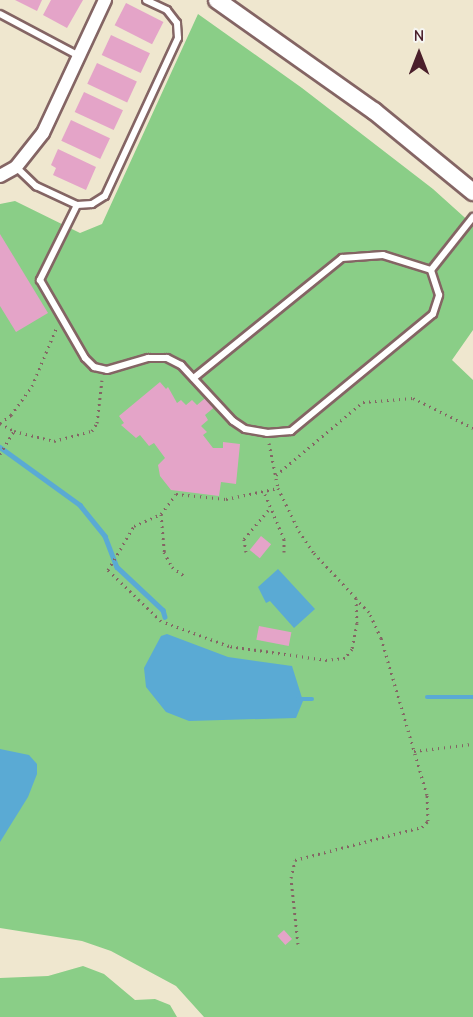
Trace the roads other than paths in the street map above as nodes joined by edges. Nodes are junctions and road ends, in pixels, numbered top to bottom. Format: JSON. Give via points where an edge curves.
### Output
{"nodes":[{"id":1,"x":105,"y":0,"type":"edge"},
{"id":2,"x":146,"y":0,"type":"edge"},
{"id":3,"x":217,"y":0,"type":"edge"},
{"id":4,"x":0,"y":14,"type":"edge"},
{"id":5,"x":77,"y":55,"type":"junction"},
{"id":6,"x":16,"y":167,"type":"junction"},
{"id":7,"x":0,"y":177,"type":"edge"},
{"id":8,"x":473,"y":192,"type":"edge"},
{"id":9,"x":77,"y":205,"type":"junction"},
{"id":10,"x":473,"y":217,"type":"edge"},
{"id":11,"x":430,"y":270,"type":"junction"},
{"id":12,"x":194,"y":378,"type":"junction"}],
"edges":[{"from":1,"to":5,"type":"street"},
{"from":2,"to":9,"type":"lane","via":[[167,10],[177,23],[178,38],[105,196],[92,204]]},
{"from":3,"to":8,"type":"main road","via":[[374,111]]},
{"from":4,"to":5,"type":"lane"},
{"from":5,"to":6,"type":"street","via":[[43,133]]},
{"from":6,"to":7,"type":"street"},
{"from":6,"to":9,"type":"lane","via":[[36,186]]},
{"from":9,"to":12,"type":"lane","via":[[40,280],[85,358],[103,369],[162,357],[181,364]]},
{"from":10,"to":11,"type":"lane"},
{"from":11,"to":12,"type":"lane","via":[[383,255],[342,258]]},
{"from":11,"to":12,"type":"lane","via":[[439,295],[433,314],[291,431],[267,433],[232,421]]}]}
